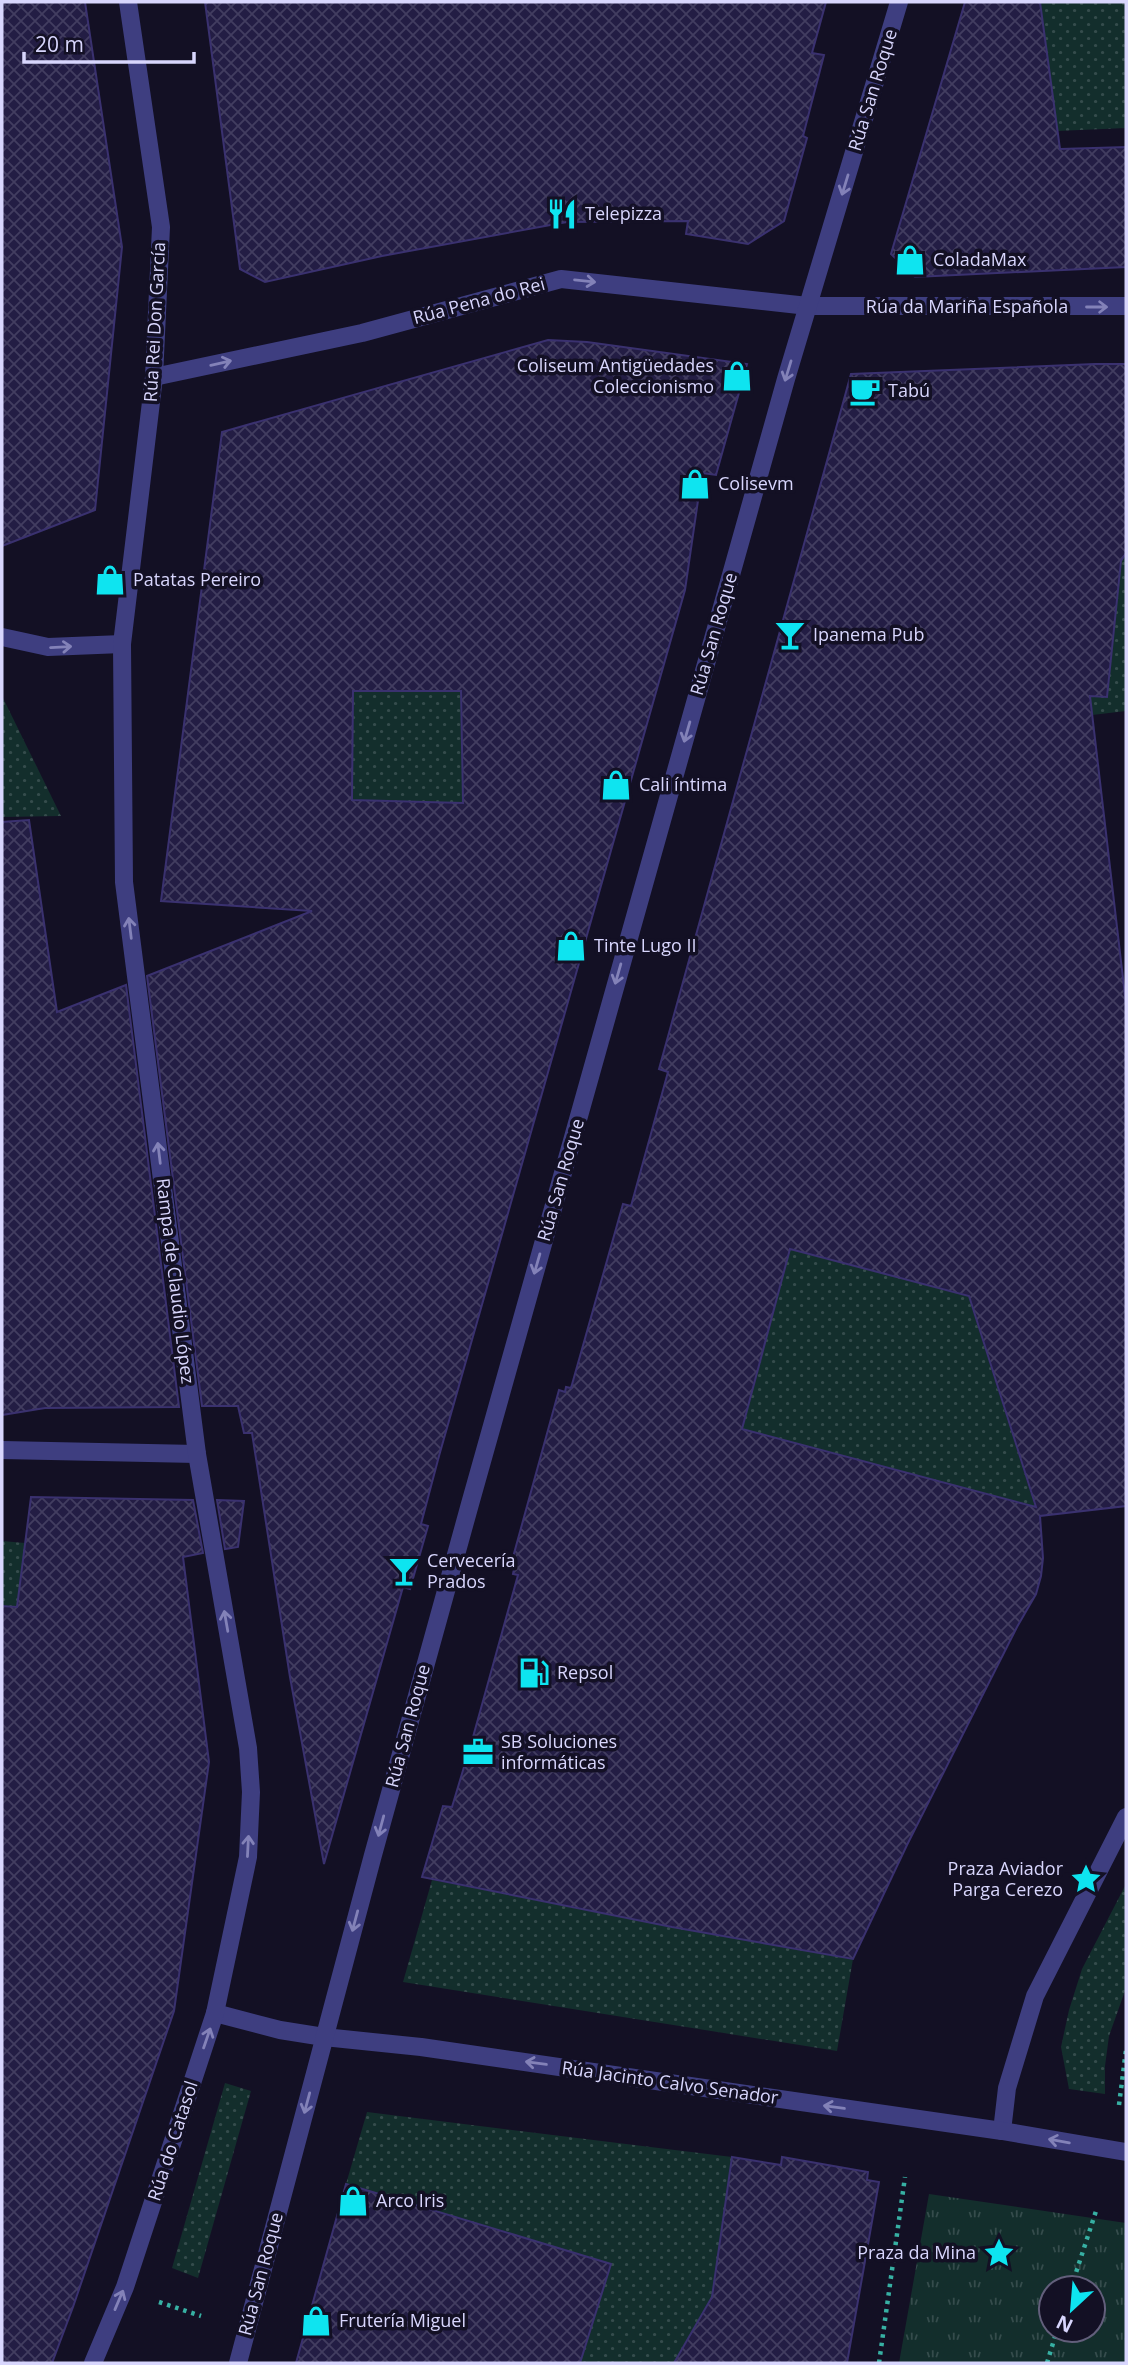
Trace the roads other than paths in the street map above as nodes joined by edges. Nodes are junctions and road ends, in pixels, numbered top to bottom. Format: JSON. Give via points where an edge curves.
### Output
{"nodes":[{"id":1,"x":128,"y":2,"type":"edge"},
{"id":2,"x":899,"y":2,"type":"edge"},
{"id":3,"x":808,"y":306,"type":"junction"},
{"id":4,"x":1126,"y":306,"type":"edge"},
{"id":5,"x":154,"y":377,"type":"junction"},
{"id":6,"x":2,"y":637,"type":"edge"},
{"id":7,"x":122,"y":644,"type":"junction"},
{"id":8,"x":2,"y":1450,"type":"edge"},
{"id":9,"x":197,"y":1454,"type":"junction"},
{"id":10,"x":1126,"y":1817,"type":"edge"},
{"id":11,"x":237,"y":1914,"type":"joint"},
{"id":12,"x":215,"y":2013,"type":"junction"},
{"id":13,"x":324,"y":2037,"type":"junction"},
{"id":14,"x":1002,"y":2131,"type":"junction"},
{"id":15,"x":1126,"y":2152,"type":"edge"},
{"id":16,"x":93,"y":2363,"type":"edge"},
{"id":17,"x":238,"y":2363,"type":"edge"}],
"edges":[{"from":1,"to":5,"type":"street","name":"Rúa Rei Don García","via":[[161,227]]},
{"from":2,"to":3,"type":"street","name":"Rúa San Roque","one_way":true},
{"from":3,"to":4,"type":"street","name":"Rúa da Mariña Española","one_way":true},
{"from":5,"to":3,"type":"street","name":"Rúa Pena do Rei","one_way":true,"via":[[362,333],[561,279]]},
{"from":3,"to":13,"type":"street","name":"Rúa San Roque","one_way":true,"via":[[473,1490]]},
{"from":5,"to":7,"type":"street","name":"Rúa Rei Don García"},
{"from":6,"to":7,"type":"street","one_way":true,"via":[[48,647]]},
{"from":9,"to":7,"type":"street","name":"Rampa de Claudio López","one_way":true,"via":[[124,882]]},
{"from":8,"to":9,"type":"street"},
{"from":11,"to":9,"type":"street","name":"Rampa de Claudio López","one_way":true,"via":[[248,1857],[248,1748]]},
{"from":10,"to":14,"type":"street","via":[[1035,1996],[1007,2088]]},
{"from":11,"to":12,"type":"street","name":"Rúa do Catasol"},
{"from":12,"to":13,"type":"street","name":"Rúa Jacinto Calvo Senador"},
{"from":16,"to":12,"type":"street","name":"Rúa do Catasol","one_way":true,"via":[[125,2287]]},
{"from":14,"to":13,"type":"street","name":"Rúa Jacinto Calvo Senador","one_way":true},
{"from":13,"to":17,"type":"street","name":"Rúa San Roque","one_way":true},
{"from":15,"to":14,"type":"street","name":"Rúa Jacinto Calvo Senador","one_way":true}]}
